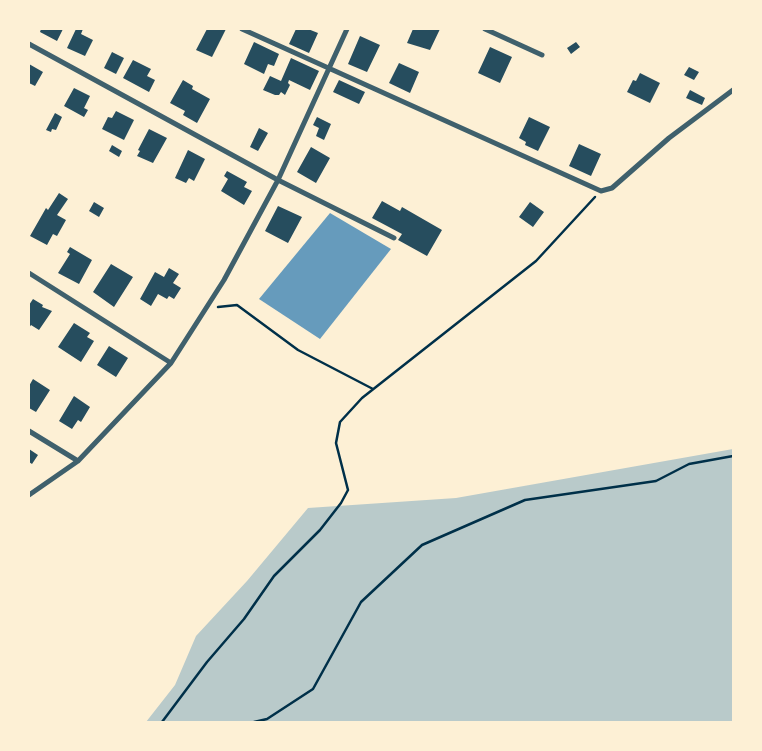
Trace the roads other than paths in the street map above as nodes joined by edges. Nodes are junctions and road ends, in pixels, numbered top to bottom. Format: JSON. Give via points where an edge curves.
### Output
{"nodes":[{"id":1,"x":242,"y":29,"type":"edge"},
{"id":2,"x":347,"y":29,"type":"edge"},
{"id":3,"x":485,"y":29,"type":"edge"},
{"id":4,"x":29,"y":44,"type":"edge"},
{"id":5,"x":542,"y":55,"type":"dead end"},
{"id":6,"x":329,"y":69,"type":"junction"},
{"id":7,"x":733,"y":90,"type":"edge"},
{"id":8,"x":278,"y":180,"type":"junction"},
{"id":9,"x":394,"y":238,"type":"dead end"},
{"id":10,"x":29,"y":273,"type":"edge"},
{"id":11,"x":172,"y":363,"type":"junction"},
{"id":12,"x":29,"y":431,"type":"edge"},
{"id":13,"x":78,"y":461,"type":"junction"},
{"id":14,"x":29,"y":495,"type":"edge"}],
"edges":[{"from":1,"to":6,"type":"street"},
{"from":2,"to":6,"type":"street"},
{"from":3,"to":5,"type":"street"},
{"from":4,"to":8,"type":"street"},
{"from":6,"to":7,"type":"street","via":[[601,191],[612,188],[669,138]]},
{"from":6,"to":8,"type":"street"},
{"from":8,"to":9,"type":"street"},
{"from":8,"to":11,"type":"street","via":[[224,280]]},
{"from":10,"to":11,"type":"street"},
{"from":11,"to":13,"type":"street"},
{"from":12,"to":13,"type":"street"},
{"from":13,"to":14,"type":"street"}]}
